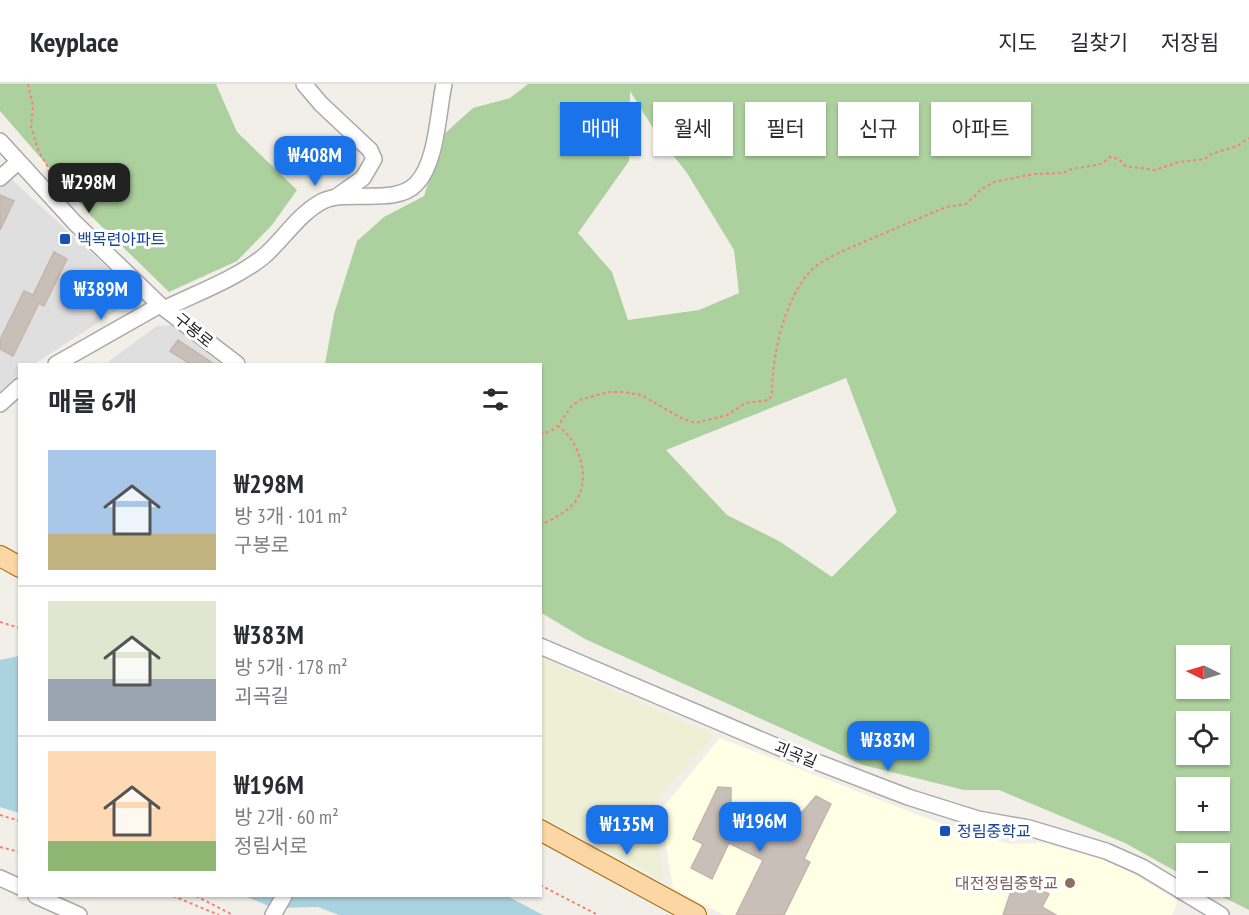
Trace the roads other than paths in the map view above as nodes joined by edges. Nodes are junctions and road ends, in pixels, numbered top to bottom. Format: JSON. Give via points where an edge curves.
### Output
{"nodes":[{"id":1,"x":304,"y":84,"type":"edge"},
{"id":2,"x":444,"y":84,"type":"edge"},
{"id":3,"x":0,"y":141,"type":"edge"},
{"id":4,"x":18,"y":162,"type":"junction"},
{"id":5,"x":0,"y":178,"type":"edge"},
{"id":6,"x":336,"y":197,"type":"junction"},
{"id":7,"x":163,"y":307,"type":"junction"},
{"id":8,"x":58,"y":363,"type":"edge"},
{"id":9,"x":236,"y":363,"type":"edge"},
{"id":10,"x":18,"y":388,"type":"edge"},
{"id":11,"x":0,"y":404,"type":"edge"},
{"id":12,"x":0,"y":556,"type":"edge"},
{"id":13,"x":18,"y":566,"type":"edge"},
{"id":14,"x":542,"y":647,"type":"edge"},
{"id":15,"x":542,"y":831,"type":"edge"},
{"id":16,"x":0,"y":878,"type":"edge"},
{"id":17,"x":18,"y":887,"type":"edge"},
{"id":18,"x":38,"y":897,"type":"edge"},
{"id":19,"x":283,"y":897,"type":"edge"},
{"id":20,"x":79,"y":915,"type":"edge"},
{"id":21,"x":273,"y":915,"type":"edge"},
{"id":22,"x":696,"y":915,"type":"edge"},
{"id":23,"x":1221,"y":915,"type":"edge"}],
"edges":[{"from":1,"to":6,"type":"street","via":[[370,150],[374,159],[363,178]]},
{"from":2,"to":6,"type":"street","via":[[429,160],[415,186],[378,196]]},
{"from":3,"to":4,"type":"street","name":"구봉로"},
{"from":4,"to":5,"type":"street"},
{"from":4,"to":7,"type":"street","name":"구봉로"},
{"from":6,"to":7,"type":"street","via":[[304,216],[245,270]]},
{"from":7,"to":8,"type":"street"},
{"from":7,"to":9,"type":"street","name":"구봉로"},
{"from":10,"to":11,"type":"street"},
{"from":12,"to":13,"type":"main road"},
{"from":14,"to":23,"type":"street","name":"괴곡길","via":[[898,794],[1106,851],[1142,867]]},
{"from":15,"to":22,"type":"main road"},
{"from":16,"to":17,"type":"street"},
{"from":18,"to":20,"type":"street"},
{"from":19,"to":21,"type":"street"}]}
